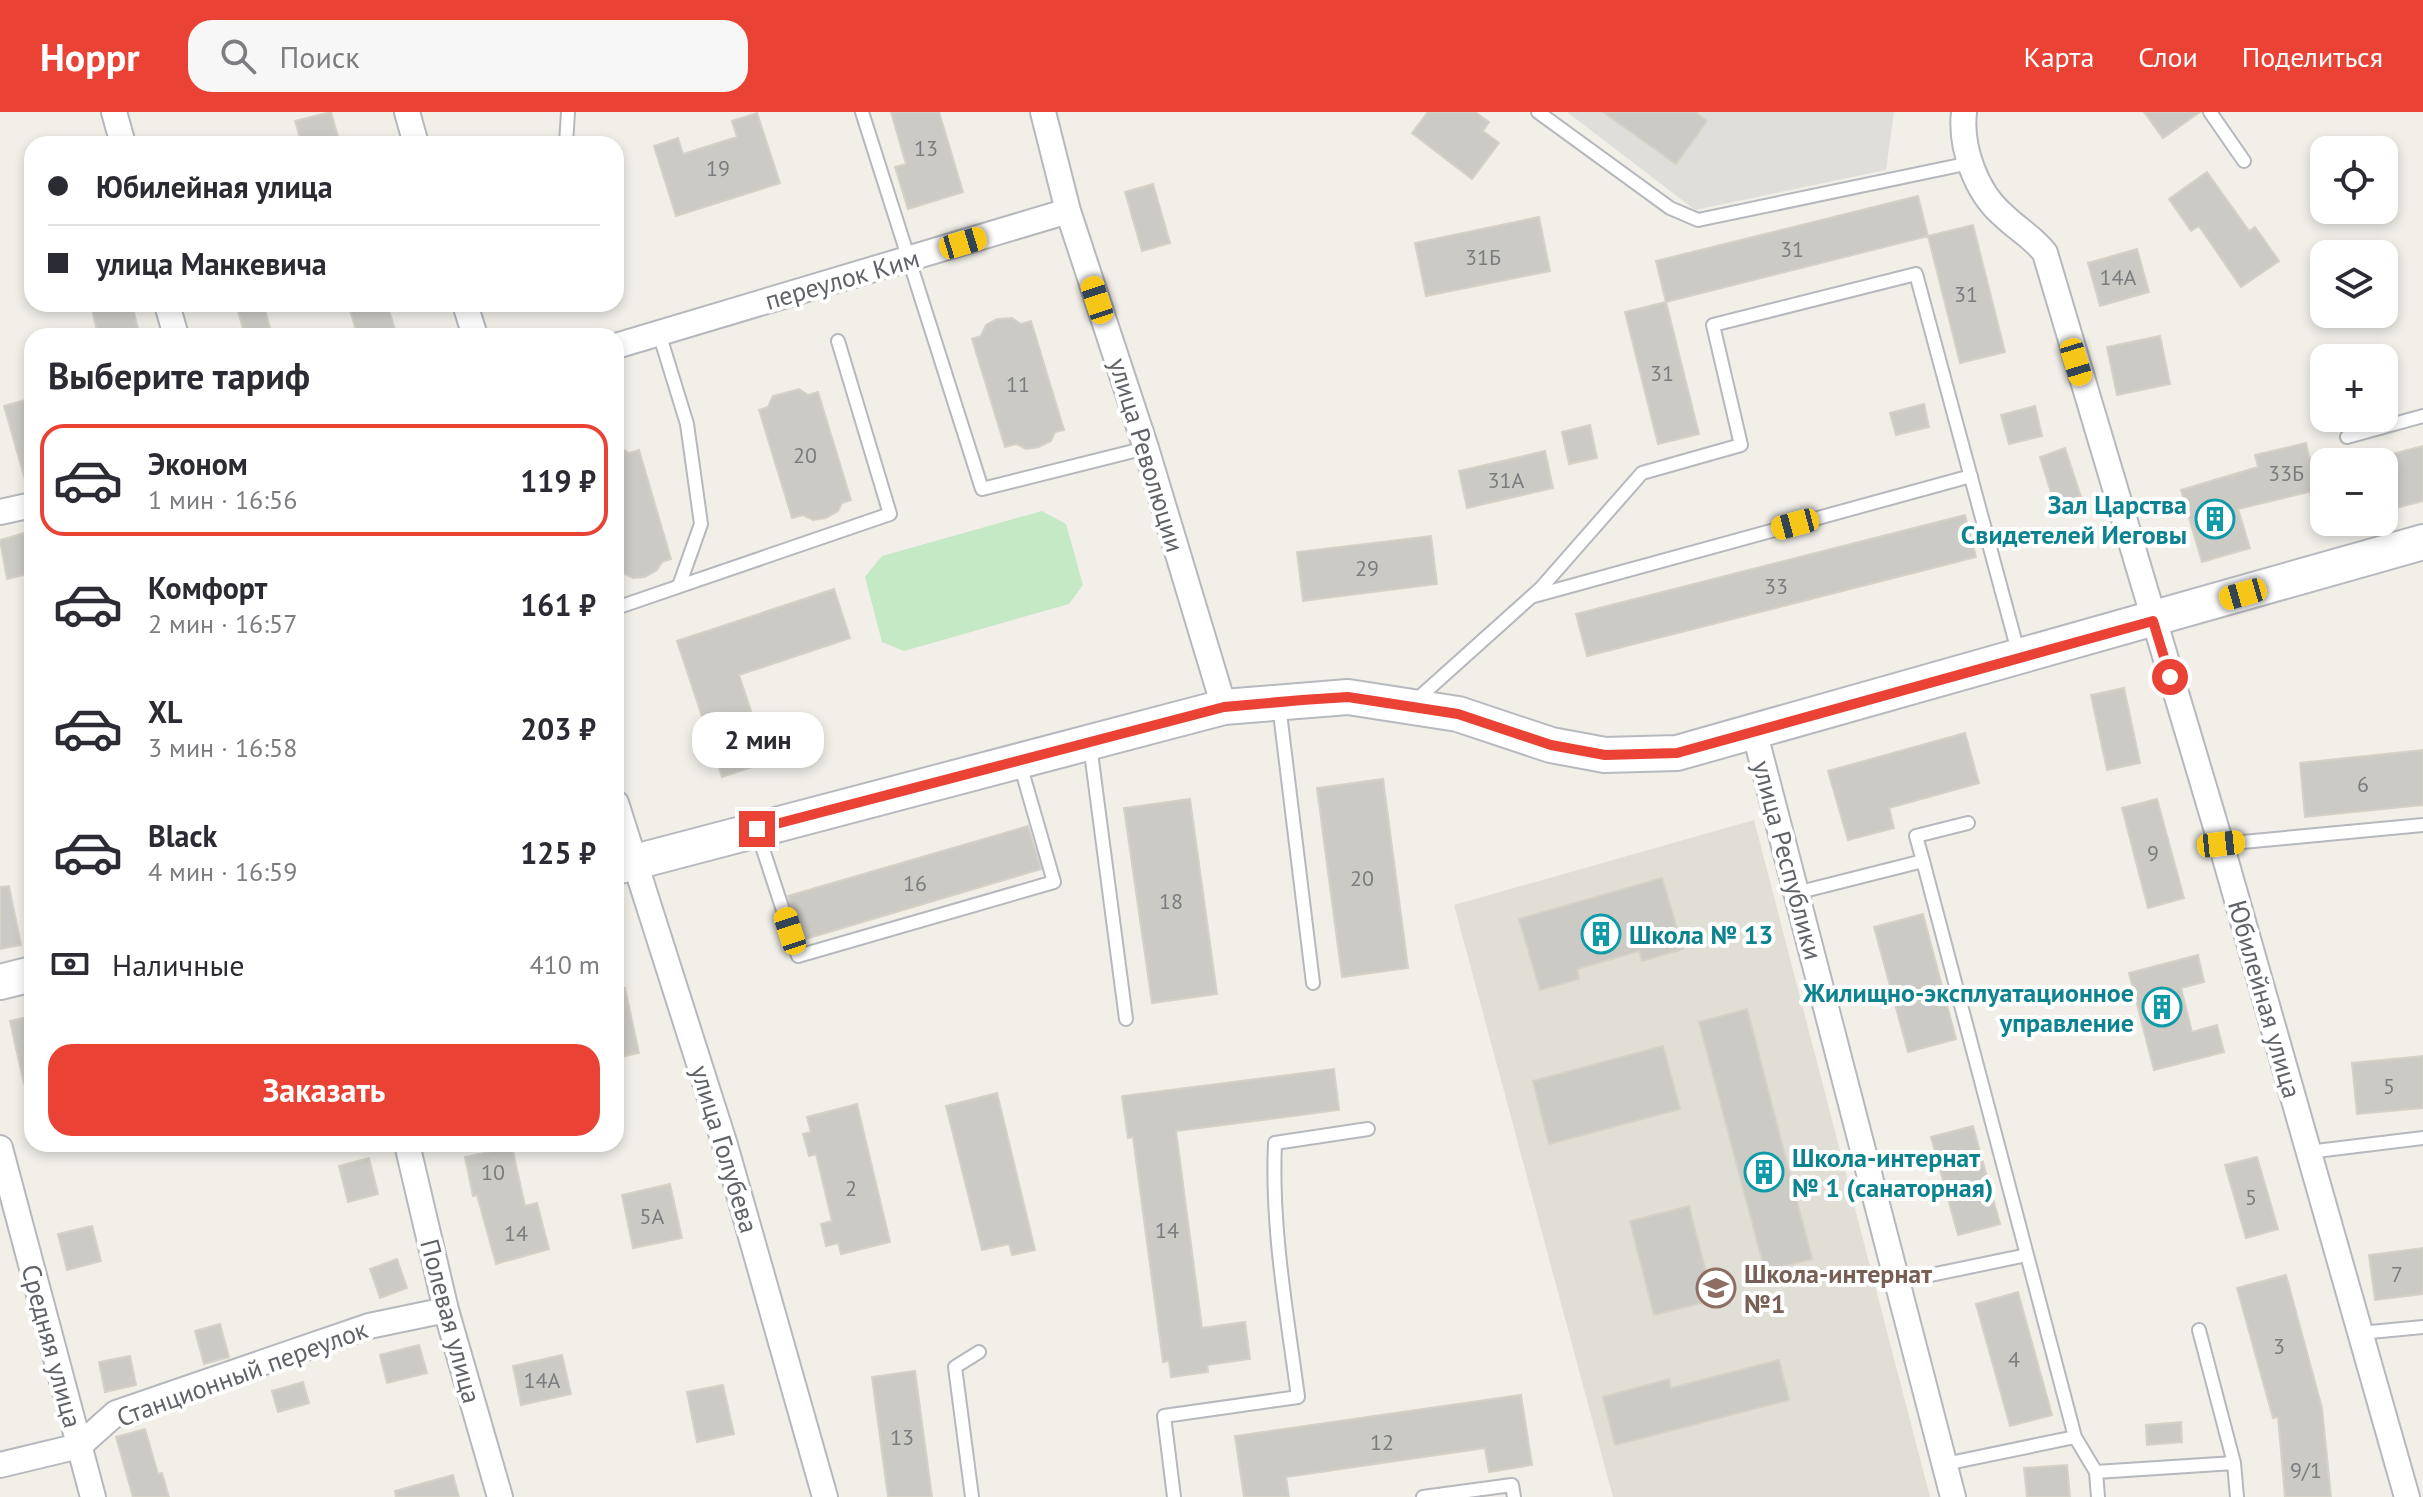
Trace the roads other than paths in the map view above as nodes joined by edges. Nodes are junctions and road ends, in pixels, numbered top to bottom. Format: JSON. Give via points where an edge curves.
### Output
{"nodes":[{"id":1,"x":114,"y":112,"type":"edge"},
{"id":2,"x":407,"y":112,"type":"edge"},
{"id":3,"x":568,"y":112,"type":"edge"},
{"id":4,"x":862,"y":112,"type":"edge"},
{"id":5,"x":1043,"y":112,"type":"edge"},
{"id":6,"x":1538,"y":112,"type":"edge"},
{"id":7,"x":1964,"y":112,"type":"edge"},
{"id":8,"x":2210,"y":112,"type":"edge"},
{"id":9,"x":121,"y":136,"type":"edge"},
{"id":10,"x":414,"y":136,"type":"edge"},
{"id":11,"x":566,"y":136,"type":"edge"},
{"id":12,"x":2244,"y":161,"type":"dead end"},
{"id":13,"x":1970,"y":163,"type":"junction"},
{"id":14,"x":1068,"y":211,"type":"junction"},
{"id":15,"x":911,"y":259,"type":"junction"},
{"id":16,"x":659,"y":333,"type":"junction"},
{"id":17,"x":838,"y":341,"type":"dead end"},
{"id":18,"x":624,"y":344,"type":"edge"},
{"id":19,"x":2423,"y":416,"type":"edge"},
{"id":20,"x":2347,"y":437,"type":"dead end"},
{"id":21,"x":1146,"y":448,"type":"junction"},
{"id":22,"x":1971,"y":476,"type":"junction"},
{"id":23,"x":24,"y":507,"type":"edge"},
{"id":24,"x":0,"y":512,"type":"edge"},
{"id":25,"x":2423,"y":542,"type":"edge"},
{"id":26,"x":679,"y":586,"type":"junction"},
{"id":27,"x":1531,"y":597,"type":"junction"},
{"id":28,"x":624,"y":605,"type":"edge"},
{"id":29,"x":2153,"y":621,"type":"junction"},
{"id":30,"x":2020,"y":658,"type":"junction"},
{"id":31,"x":1279,"y":702,"type":"junction"},
{"id":32,"x":1409,"y":706,"type":"junction"},
{"id":33,"x":1224,"y":707,"type":"junction"},
{"id":34,"x":1755,"y":734,"type":"junction"},
{"id":35,"x":1089,"y":742,"type":"junction"},
{"id":36,"x":1019,"y":761,"type":"junction"},
{"id":37,"x":1968,"y":823,"type":"dead end"},
{"id":38,"x":2423,"y":825,"type":"edge"},
{"id":39,"x":757,"y":829,"type":"junction"},
{"id":40,"x":2221,"y":844,"type":"junction"},
{"id":41,"x":1923,"y":861,"type":"junction"},
{"id":42,"x":626,"y":864,"type":"edge"},
{"id":43,"x":1796,"y":893,"type":"junction"},
{"id":44,"x":24,"y":976,"type":"edge"},
{"id":45,"x":0,"y":982,"type":"edge"},
{"id":46,"x":1313,"y":983,"type":"dead end"},
{"id":47,"x":1126,"y":1019,"type":"dead end"},
{"id":48,"x":1368,"y":1129,"type":"dead end"},
{"id":49,"x":2423,"y":1138,"type":"edge"},
{"id":50,"x":0,"y":1148,"type":"edge"},
{"id":51,"x":409,"y":1152,"type":"edge"},
{"id":52,"x":2308,"y":1152,"type":"junction"},
{"id":53,"x":2027,"y":1255,"type":"junction"},
{"id":54,"x":1897,"y":1282,"type":"junction"},
{"id":55,"x":446,"y":1310,"type":"junction"},
{"id":56,"x":2423,"y":1327,"type":"edge"},
{"id":57,"x":2199,"y":1330,"type":"dead end"},
{"id":58,"x":2360,"y":1333,"type":"junction"},
{"id":59,"x":979,"y":1352,"type":"dead end"},
{"id":60,"x":2075,"y":1437,"type":"junction"},
{"id":61,"x":79,"y":1446,"type":"junction"},
{"id":62,"x":2234,"y":1463,"type":"junction"},
{"id":63,"x":1945,"y":1464,"type":"junction"},
{"id":64,"x":0,"y":1465,"type":"edge"},
{"id":65,"x":2096,"y":1472,"type":"junction"},
{"id":66,"x":93,"y":1497,"type":"edge"},
{"id":67,"x":500,"y":1497,"type":"edge"},
{"id":68,"x":825,"y":1497,"type":"edge"},
{"id":69,"x":972,"y":1497,"type":"edge"},
{"id":70,"x":1174,"y":1497,"type":"edge"},
{"id":71,"x":1423,"y":1497,"type":"edge"},
{"id":72,"x":1514,"y":1497,"type":"edge"},
{"id":73,"x":1953,"y":1497,"type":"edge"},
{"id":74,"x":2098,"y":1497,"type":"edge"},
{"id":75,"x":2237,"y":1497,"type":"edge"},
{"id":76,"x":2407,"y":1497,"type":"edge"}],
"edges":[{"from":1,"to":9,"type":"street"},
{"from":2,"to":10,"type":"street"},
{"from":3,"to":11,"type":"lane"},
{"from":4,"to":15,"type":"lane"},
{"from":5,"to":14,"type":"street","name":"улица Революции"},
{"from":6,"to":13,"type":"lane","via":[[1670,208],[1698,220]]},
{"from":7,"to":13,"type":"street","name":"Юбилейная улица"},
{"from":8,"to":12,"type":"lane"},
{"from":13,"to":29,"type":"street","name":"Юбилейная улица","via":[[1989,201],[2045,253]]},
{"from":14,"to":15,"type":"street","name":"переулок Ким"},
{"from":14,"to":21,"type":"street","name":"улица Революции"},
{"from":15,"to":16,"type":"street","name":"переулок Ким"},
{"from":15,"to":21,"type":"lane","via":[[982,489]]},
{"from":16,"to":18,"type":"street","name":"переулок Ким"},
{"from":16,"to":26,"type":"lane","via":[[687,424],[701,524]]},
{"from":17,"to":26,"type":"lane","via":[[890,514]]},
{"from":19,"to":20,"type":"lane"},
{"from":21,"to":33,"type":"street","name":"улица Революции"},
{"from":22,"to":27,"type":"lane"},
{"from":22,"to":27,"type":"lane","via":[[1916,274],[1713,325],[1741,445],[1642,473]]},
{"from":22,"to":30,"type":"lane"},
{"from":23,"to":24,"type":"street"},
{"from":25,"to":29,"type":"street"},
{"from":26,"to":28,"type":"lane"},
{"from":27,"to":32,"type":"lane"},
{"from":29,"to":30,"type":"street"},
{"from":29,"to":40,"type":"street","name":"Юбилейная улица"},
{"from":30,"to":34,"type":"street"},
{"from":31,"to":32,"type":"street","via":[[1348,697]]},
{"from":31,"to":33,"type":"street"},
{"from":31,"to":46,"type":"lane"},
{"from":32,"to":34,"type":"street","via":[[1458,714],[1551,745],[1605,755],[1677,753]]},
{"from":33,"to":35,"type":"street"},
{"from":34,"to":43,"type":"street","name":"улица Республики"},
{"from":35,"to":36,"type":"street"},
{"from":35,"to":47,"type":"lane"},
{"from":36,"to":39,"type":"street"},
{"from":36,"to":39,"type":"lane","via":[[1054,882],[798,956]]},
{"from":37,"to":41,"type":"lane","via":[[1916,836]]},
{"from":38,"to":40,"type":"lane"},
{"from":39,"to":42,"type":"street"},
{"from":40,"to":52,"type":"street","name":"Юбилейная улица"},
{"from":41,"to":43,"type":"lane"},
{"from":41,"to":53,"type":"lane"},
{"from":42,"to":68,"type":"street","name":"улица Голубева","via":[[725,1145]]},
{"from":43,"to":54,"type":"street","name":"улица Республики"},
{"from":44,"to":45,"type":"street"},
{"from":48,"to":70,"type":"lane","via":[[1275,1143],[1281,1268],[1298,1397],[1164,1416]]},
{"from":49,"to":52,"type":"lane"},
{"from":50,"to":61,"type":"street","name":"Средняя улица"},
{"from":51,"to":55,"type":"street","name":"Полевая улица"},
{"from":52,"to":58,"type":"street","name":"Юбилейная улица"},
{"from":53,"to":54,"type":"lane"},
{"from":53,"to":60,"type":"lane"},
{"from":54,"to":63,"type":"street","name":"улица Республики"},
{"from":55,"to":61,"type":"street","name":"Станционный переулок","via":[[369,1326],[116,1413]]},
{"from":55,"to":67,"type":"street","name":"Полевая улица"},
{"from":56,"to":58,"type":"lane"},
{"from":57,"to":62,"type":"lane"},
{"from":58,"to":76,"type":"street","name":"Юбилейная улица"},
{"from":59,"to":69,"type":"lane","via":[[955,1367]]},
{"from":60,"to":63,"type":"lane"},
{"from":60,"to":65,"type":"lane"},
{"from":61,"to":64,"type":"street","name":"Станционный переулок"},
{"from":61,"to":66,"type":"street","name":"Средняя улица"},
{"from":62,"to":65,"type":"lane"},
{"from":62,"to":75,"type":"lane"},
{"from":63,"to":73,"type":"street","name":"улица Республики"},
{"from":65,"to":74,"type":"lane"},
{"from":71,"to":72,"type":"lane","via":[[1512,1485]]}]}
